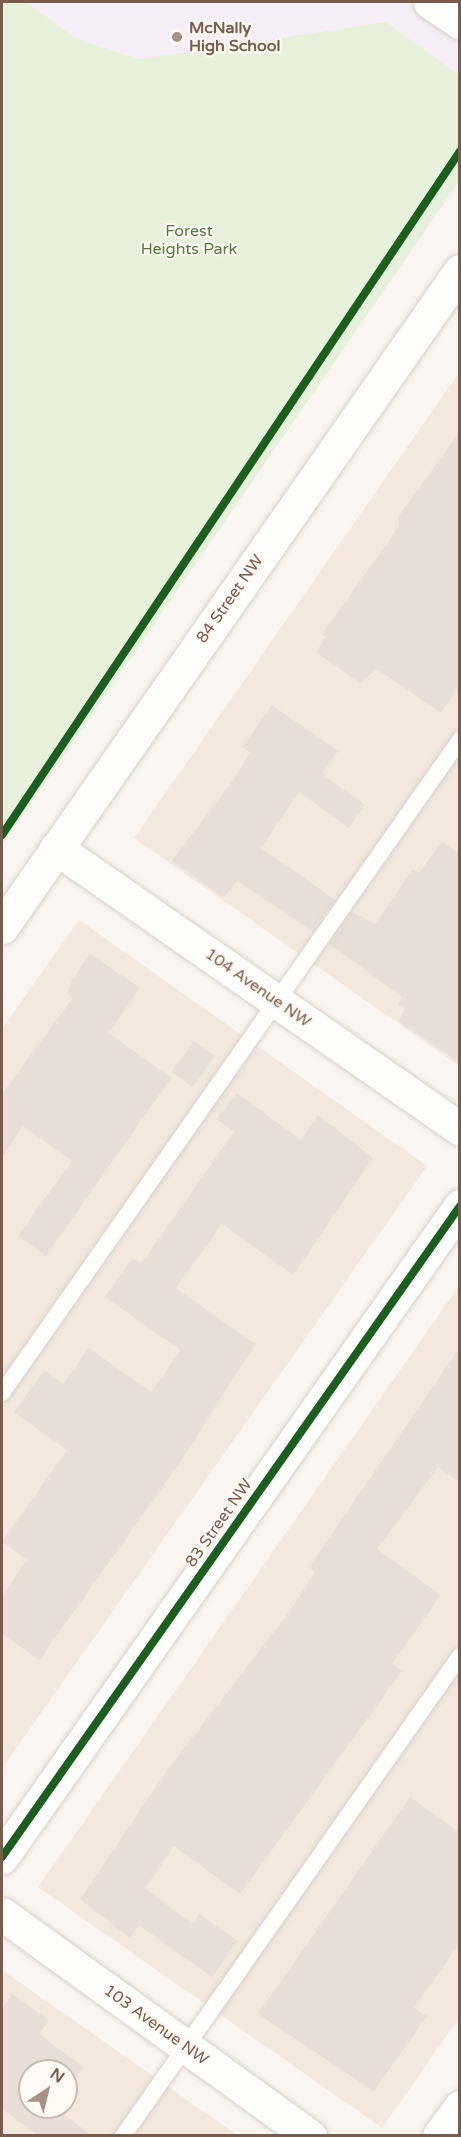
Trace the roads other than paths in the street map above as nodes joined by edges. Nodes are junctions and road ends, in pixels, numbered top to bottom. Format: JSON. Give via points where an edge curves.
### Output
{"nodes":[{"id":1,"x":430,"y":2,"type":"edge"},
{"id":2,"x":459,"y":22,"type":"edge"},
{"id":3,"x":459,"y":271,"type":"edge"},
{"id":4,"x":459,"y":740,"type":"edge"},
{"id":5,"x":56,"y":848,"type":"junction"},
{"id":6,"x":2,"y":927,"type":"edge"},
{"id":7,"x":276,"y":1000,"type":"junction"},
{"id":8,"x":459,"y":1129,"type":"edge"},
{"id":9,"x":459,"y":1206,"type":"edge"},
{"id":10,"x":2,"y":1393,"type":"edge"},
{"id":11,"x":459,"y":1656,"type":"edge"},
{"id":12,"x":2,"y":1857,"type":"edge"},
{"id":13,"x":2,"y":1914,"type":"edge"},
{"id":14,"x":186,"y":2046,"type":"junction"},
{"id":15,"x":459,"y":2107,"type":"edge"},
{"id":16,"x":123,"y":2136,"type":"edge"},
{"id":17,"x":310,"y":2136,"type":"edge"},
{"id":18,"x":439,"y":2136,"type":"edge"}],
"edges":[{"from":1,"to":2,"type":"street"},
{"from":3,"to":5,"type":"street","name":"84 Street NW"},
{"from":4,"to":7,"type":"lane"},
{"from":5,"to":6,"type":"street","name":"84 Street NW"},
{"from":5,"to":7,"type":"street","name":"104 Avenue NW"},
{"from":7,"to":8,"type":"street","name":"104 Avenue NW"},
{"from":7,"to":10,"type":"lane"},
{"from":9,"to":12,"type":"street","name":"83 Street NW"},
{"from":11,"to":14,"type":"lane"},
{"from":13,"to":14,"type":"street","name":"103 Avenue NW"},
{"from":14,"to":16,"type":"lane"},
{"from":14,"to":17,"type":"street","name":"103 Avenue NW"},
{"from":15,"to":18,"type":"street"}]}
